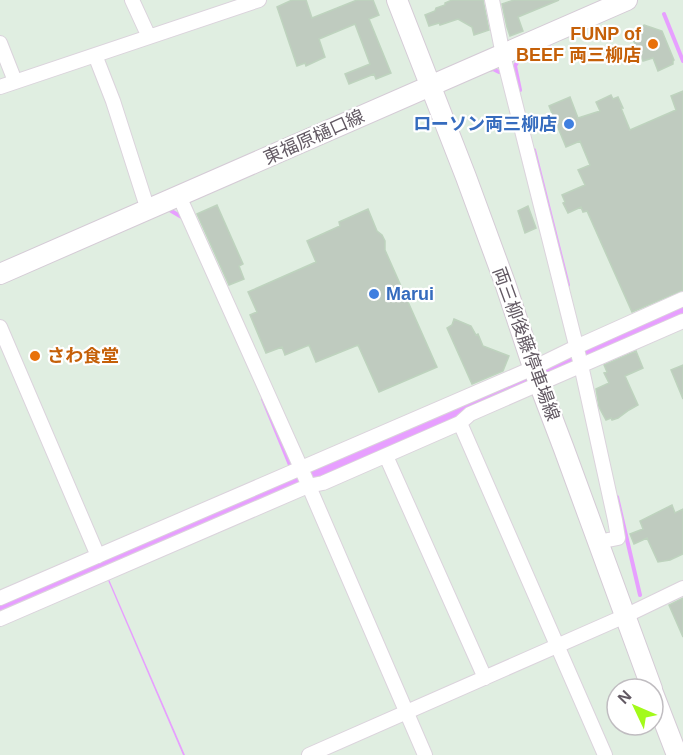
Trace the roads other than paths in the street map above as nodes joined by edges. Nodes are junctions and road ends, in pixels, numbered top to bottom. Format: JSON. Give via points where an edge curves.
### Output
{"nodes":[{"id":1,"x":132,"y":0,"type":"edge"},
{"id":2,"x":260,"y":0,"type":"edge"},
{"id":3,"x":397,"y":0,"type":"edge"},
{"id":4,"x":492,"y":0,"type":"edge"},
{"id":5,"x":624,"y":1,"type":"edge"},
{"id":6,"x":219,"y":7,"type":"edge"},
{"id":7,"x":149,"y":37,"type":"junction"},
{"id":8,"x":0,"y":43,"type":"edge"},
{"id":9,"x":95,"y":55,"type":"junction"},
{"id":10,"x":503,"y":55,"type":"junction"},
{"id":11,"x":15,"y":81,"type":"junction"},
{"id":12,"x":0,"y":87,"type":"edge"},
{"id":13,"x":430,"y":87,"type":"junction"},
{"id":14,"x":179,"y":196,"type":"junction"},
{"id":15,"x":147,"y":210,"type":"junction"},
{"id":16,"x":0,"y":274,"type":"edge"},
{"id":17,"x":683,"y":299,"type":"edge"},
{"id":18,"x":683,"y":321,"type":"edge"},
{"id":19,"x":0,"y":327,"type":"edge"},
{"id":20,"x":578,"y":356,"type":"junction"},
{"id":21,"x":536,"y":376,"type":"junction"},
{"id":22,"x":460,"y":423,"type":"junction"},
{"id":23,"x":386,"y":456,"type":"junction"},
{"id":24,"x":301,"y":468,"type":"junction"},
{"id":25,"x":308,"y":486,"type":"junction"},
{"id":26,"x":598,"y":542,"type":"junction"},
{"id":27,"x":98,"y":556,"type":"junction"},
{"id":28,"x":683,"y":588,"type":"edge"},
{"id":29,"x":0,"y":598,"type":"edge"},
{"id":30,"x":624,"y":616,"type":"junction"},
{"id":31,"x":0,"y":619,"type":"edge"},
{"id":32,"x":558,"y":646,"type":"junction"},
{"id":33,"x":647,"y":677,"type":"edge"},
{"id":34,"x":485,"y":678,"type":"junction"},
{"id":35,"x":406,"y":712,"type":"junction"},
{"id":36,"x":665,"y":724,"type":"edge"},
{"id":37,"x":309,"y":755,"type":"edge"},
{"id":38,"x":425,"y":755,"type":"edge"},
{"id":39,"x":605,"y":755,"type":"edge"},
{"id":40,"x":677,"y":755,"type":"edge"}],
"edges":[{"from":1,"to":7,"type":"street"},
{"from":2,"to":6,"type":"street"},
{"from":3,"to":13,"type":"main road","name":"両三柳後藤停車場線"},
{"from":4,"to":10,"type":"street"},
{"from":5,"to":10,"type":"main road","name":"東福原樋口線"},
{"from":6,"to":7,"type":"street"},
{"from":7,"to":9,"type":"street"},
{"from":8,"to":11,"type":"street"},
{"from":9,"to":11,"type":"street"},
{"from":9,"to":15,"type":"street"},
{"from":10,"to":13,"type":"main road","name":"東福原樋口線"},
{"from":10,"to":20,"type":"street"},
{"from":11,"to":12,"type":"street"},
{"from":13,"to":14,"type":"main road","name":"東福原樋口線"},
{"from":13,"to":21,"type":"main road","name":"両三柳後藤停車場線"},
{"from":14,"to":15,"type":"main road","name":"東福原樋口線"},
{"from":14,"to":24,"type":"street"},
{"from":15,"to":16,"type":"main road","name":"東福原樋口線"},
{"from":17,"to":20,"type":"street"},
{"from":18,"to":20,"type":"street"},
{"from":19,"to":27,"type":"street"},
{"from":20,"to":21,"type":"street"},
{"from":20,"to":26,"type":"street","via":[[618,538]]},
{"from":21,"to":22,"type":"street"},
{"from":21,"to":24,"type":"street"},
{"from":21,"to":26,"type":"main road","name":"両三柳後藤停車場線"},
{"from":22,"to":23,"type":"street"},
{"from":22,"to":32,"type":"street"},
{"from":23,"to":25,"type":"street"},
{"from":23,"to":34,"type":"street"},
{"from":24,"to":25,"type":"street"},
{"from":24,"to":27,"type":"street"},
{"from":25,"to":31,"type":"street"},
{"from":25,"to":35,"type":"street"},
{"from":26,"to":30,"type":"main road","name":"両三柳後藤停車場線"},
{"from":27,"to":29,"type":"street"},
{"from":28,"to":30,"type":"street"},
{"from":30,"to":32,"type":"street"},
{"from":30,"to":33,"type":"main road","name":"両三柳後藤停車場線"},
{"from":32,"to":34,"type":"street"},
{"from":32,"to":39,"type":"street"},
{"from":34,"to":35,"type":"street"},
{"from":35,"to":37,"type":"street"},
{"from":35,"to":38,"type":"street"},
{"from":36,"to":40,"type":"main road","name":"両三柳後藤停車場線"}]}
